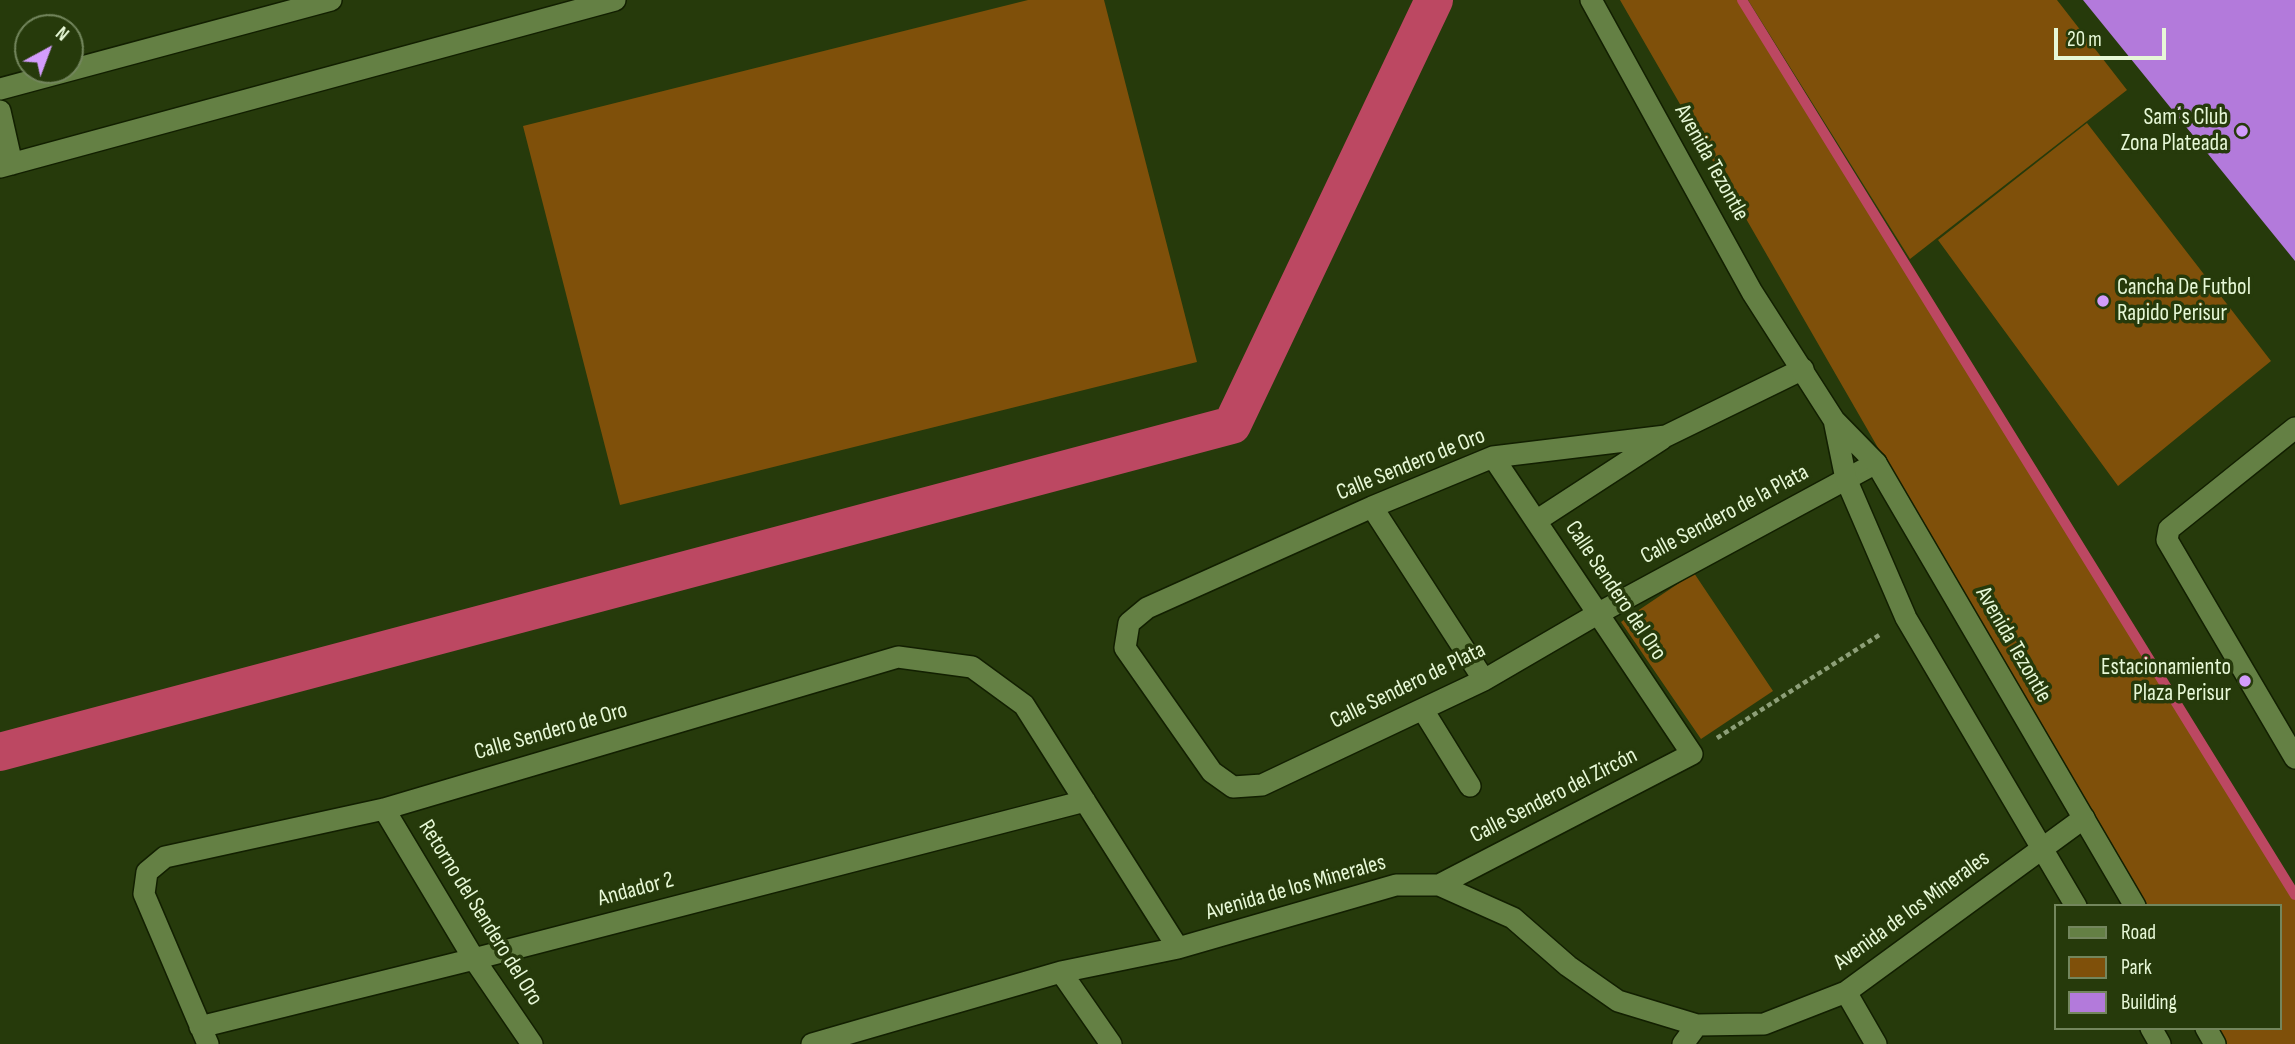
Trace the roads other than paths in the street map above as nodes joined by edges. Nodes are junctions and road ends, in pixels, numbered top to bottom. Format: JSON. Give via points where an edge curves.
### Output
{"nodes":[{"id":1,"x":331,"y":0,"type":"edge"},
{"id":2,"x":615,"y":0,"type":"edge"},
{"id":3,"x":1591,"y":0,"type":"edge"},
{"id":4,"x":0,"y":89,"type":"edge"},
{"id":5,"x":0,"y":111,"type":"edge"},
{"id":6,"x":6,"y":165,"type":"edge"},
{"id":7,"x":1803,"y":369,"type":"junction"},
{"id":8,"x":1834,"y":420,"type":"junction"},
{"id":9,"x":2295,"y":428,"type":"edge"},
{"id":10,"x":1666,"y":436,"type":"junction"},
{"id":11,"x":1493,"y":457,"type":"junction"},
{"id":12,"x":1876,"y":463,"type":"junction"},
{"id":13,"x":1846,"y":479,"type":"junction"},
{"id":14,"x":1372,"y":507,"type":"junction"},
{"id":15,"x":1536,"y":521,"type":"junction"},
{"id":16,"x":1599,"y":613,"type":"junction"},
{"id":17,"x":1484,"y":680,"type":"junction"},
{"id":18,"x":1423,"y":710,"type":"junction"},
{"id":19,"x":1692,"y":754,"type":"joint"},
{"id":20,"x":2295,"y":758,"type":"edge"},
{"id":21,"x":1470,"y":786,"type":"dead end"},
{"id":22,"x":1233,"y":787,"type":"joint"},
{"id":23,"x":1085,"y":801,"type":"junction"},
{"id":24,"x":384,"y":809,"type":"junction"},
{"id":25,"x":2084,"y":818,"type":"junction"},
{"id":26,"x":2041,"y":849,"type":"junction"},
{"id":27,"x":1439,"y":885,"type":"junction"},
{"id":28,"x":2075,"y":904,"type":"edge"},
{"id":29,"x":2134,"y":904,"type":"edge"},
{"id":30,"x":1178,"y":948,"type":"junction"},
{"id":31,"x":474,"y":959,"type":"junction"},
{"id":32,"x":1061,"y":972,"type":"junction"},
{"id":33,"x":1846,"y":992,"type":"junction"},
{"id":34,"x":1697,"y":1025,"type":"junction"},
{"id":35,"x":204,"y":1036,"type":"edge"},
{"id":36,"x":532,"y":1044,"type":"edge"},
{"id":37,"x":812,"y":1044,"type":"edge"},
{"id":38,"x":1111,"y":1044,"type":"edge"},
{"id":39,"x":1683,"y":1044,"type":"edge"},
{"id":40,"x":1876,"y":1044,"type":"edge"}],
"edges":[{"from":1,"to":4,"type":"street"},
{"from":2,"to":6,"type":"street"},
{"from":3,"to":7,"type":"street","name":"Avenida Tezontle","via":[[1752,292]]},
{"from":5,"to":6,"type":"street"},
{"from":7,"to":8,"type":"street","name":"Avenida Tezontle"},
{"from":7,"to":10,"type":"street","name":"Calle Sendero de Oro"},
{"from":8,"to":12,"type":"street","name":"Avenida Tezontle"},
{"from":8,"to":13,"type":"street","name":"Avenida Tezontle"},
{"from":9,"to":20,"type":"street","via":[[2169,529],[2166,540]]},
{"from":10,"to":11,"type":"street","name":"Calle Sendero de Oro"},
{"from":10,"to":15,"type":"street"},
{"from":11,"to":14,"type":"street","name":"Calle Sendero de Oro"},
{"from":11,"to":15,"type":"street","name":"Calle Sendero del Oro"},
{"from":12,"to":13,"type":"street","name":"Calle Sendero de la Plata"},
{"from":12,"to":25,"type":"street","name":"Avenida Tezontle"},
{"from":13,"to":16,"type":"street","name":"Calle Sendero de la Plata"},
{"from":13,"to":26,"type":"street","name":"Avenida Tezontle","via":[[1906,618]]},
{"from":14,"to":17,"type":"street"},
{"from":14,"to":22,"type":"street","name":"Calle Sendero de Oro","via":[[1147,608],[1129,624],[1125,648],[1212,772]]},
{"from":15,"to":16,"type":"street","name":"Calle Sendero del Oro"},
{"from":16,"to":17,"type":"street","name":"Calle Sendero de Plata"},
{"from":16,"to":19,"type":"street","name":"Calle Sendero del Oro"},
{"from":17,"to":18,"type":"street","name":"Calle Sendero de Plata"},
{"from":18,"to":21,"type":"street"},
{"from":18,"to":22,"type":"street","name":"Calle Sendero de Plata","via":[[1262,785]]},
{"from":19,"to":27,"type":"street","name":"Calle Sendero del Zircón"},
{"from":23,"to":24,"type":"street","name":"Calle Sendero de Oro","via":[[1024,705],[972,667],[898,657]]},
{"from":23,"to":30,"type":"street"},
{"from":23,"to":31,"type":"street","name":"Andador 2"},
{"from":24,"to":31,"type":"street","name":"Retorno del Sendero del Oro"},
{"from":24,"to":35,"type":"street","name":"Calle Sendero de Oro","via":[[166,857],[147,873],[144,894]]},
{"from":25,"to":26,"type":"street","name":"Avenida de los Minerales"},
{"from":25,"to":29,"type":"street","name":"Avenida Tezontle"},
{"from":26,"to":28,"type":"street","name":"Avenida Tezontle"},
{"from":26,"to":33,"type":"street","name":"Avenida de los Minerales"},
{"from":27,"to":30,"type":"street","name":"Avenida de los Minerales","via":[[1396,884]]},
{"from":27,"to":34,"type":"street","name":"Avenida de los Minerales","via":[[1513,918],[1568,966],[1618,1001]]},
{"from":30,"to":32,"type":"street","name":"Avenida de los Minerales"},
{"from":31,"to":35,"type":"street","name":"Andador 2"},
{"from":31,"to":36,"type":"street","name":"Retorno del Sendero del Oro"},
{"from":32,"to":37,"type":"street","name":"Avenida de los Minerales"},
{"from":32,"to":38,"type":"street"},
{"from":33,"to":34,"type":"street","name":"Avenida de los Minerales","via":[[1764,1024]]},
{"from":33,"to":40,"type":"street"},
{"from":34,"to":39,"type":"street"}]}
